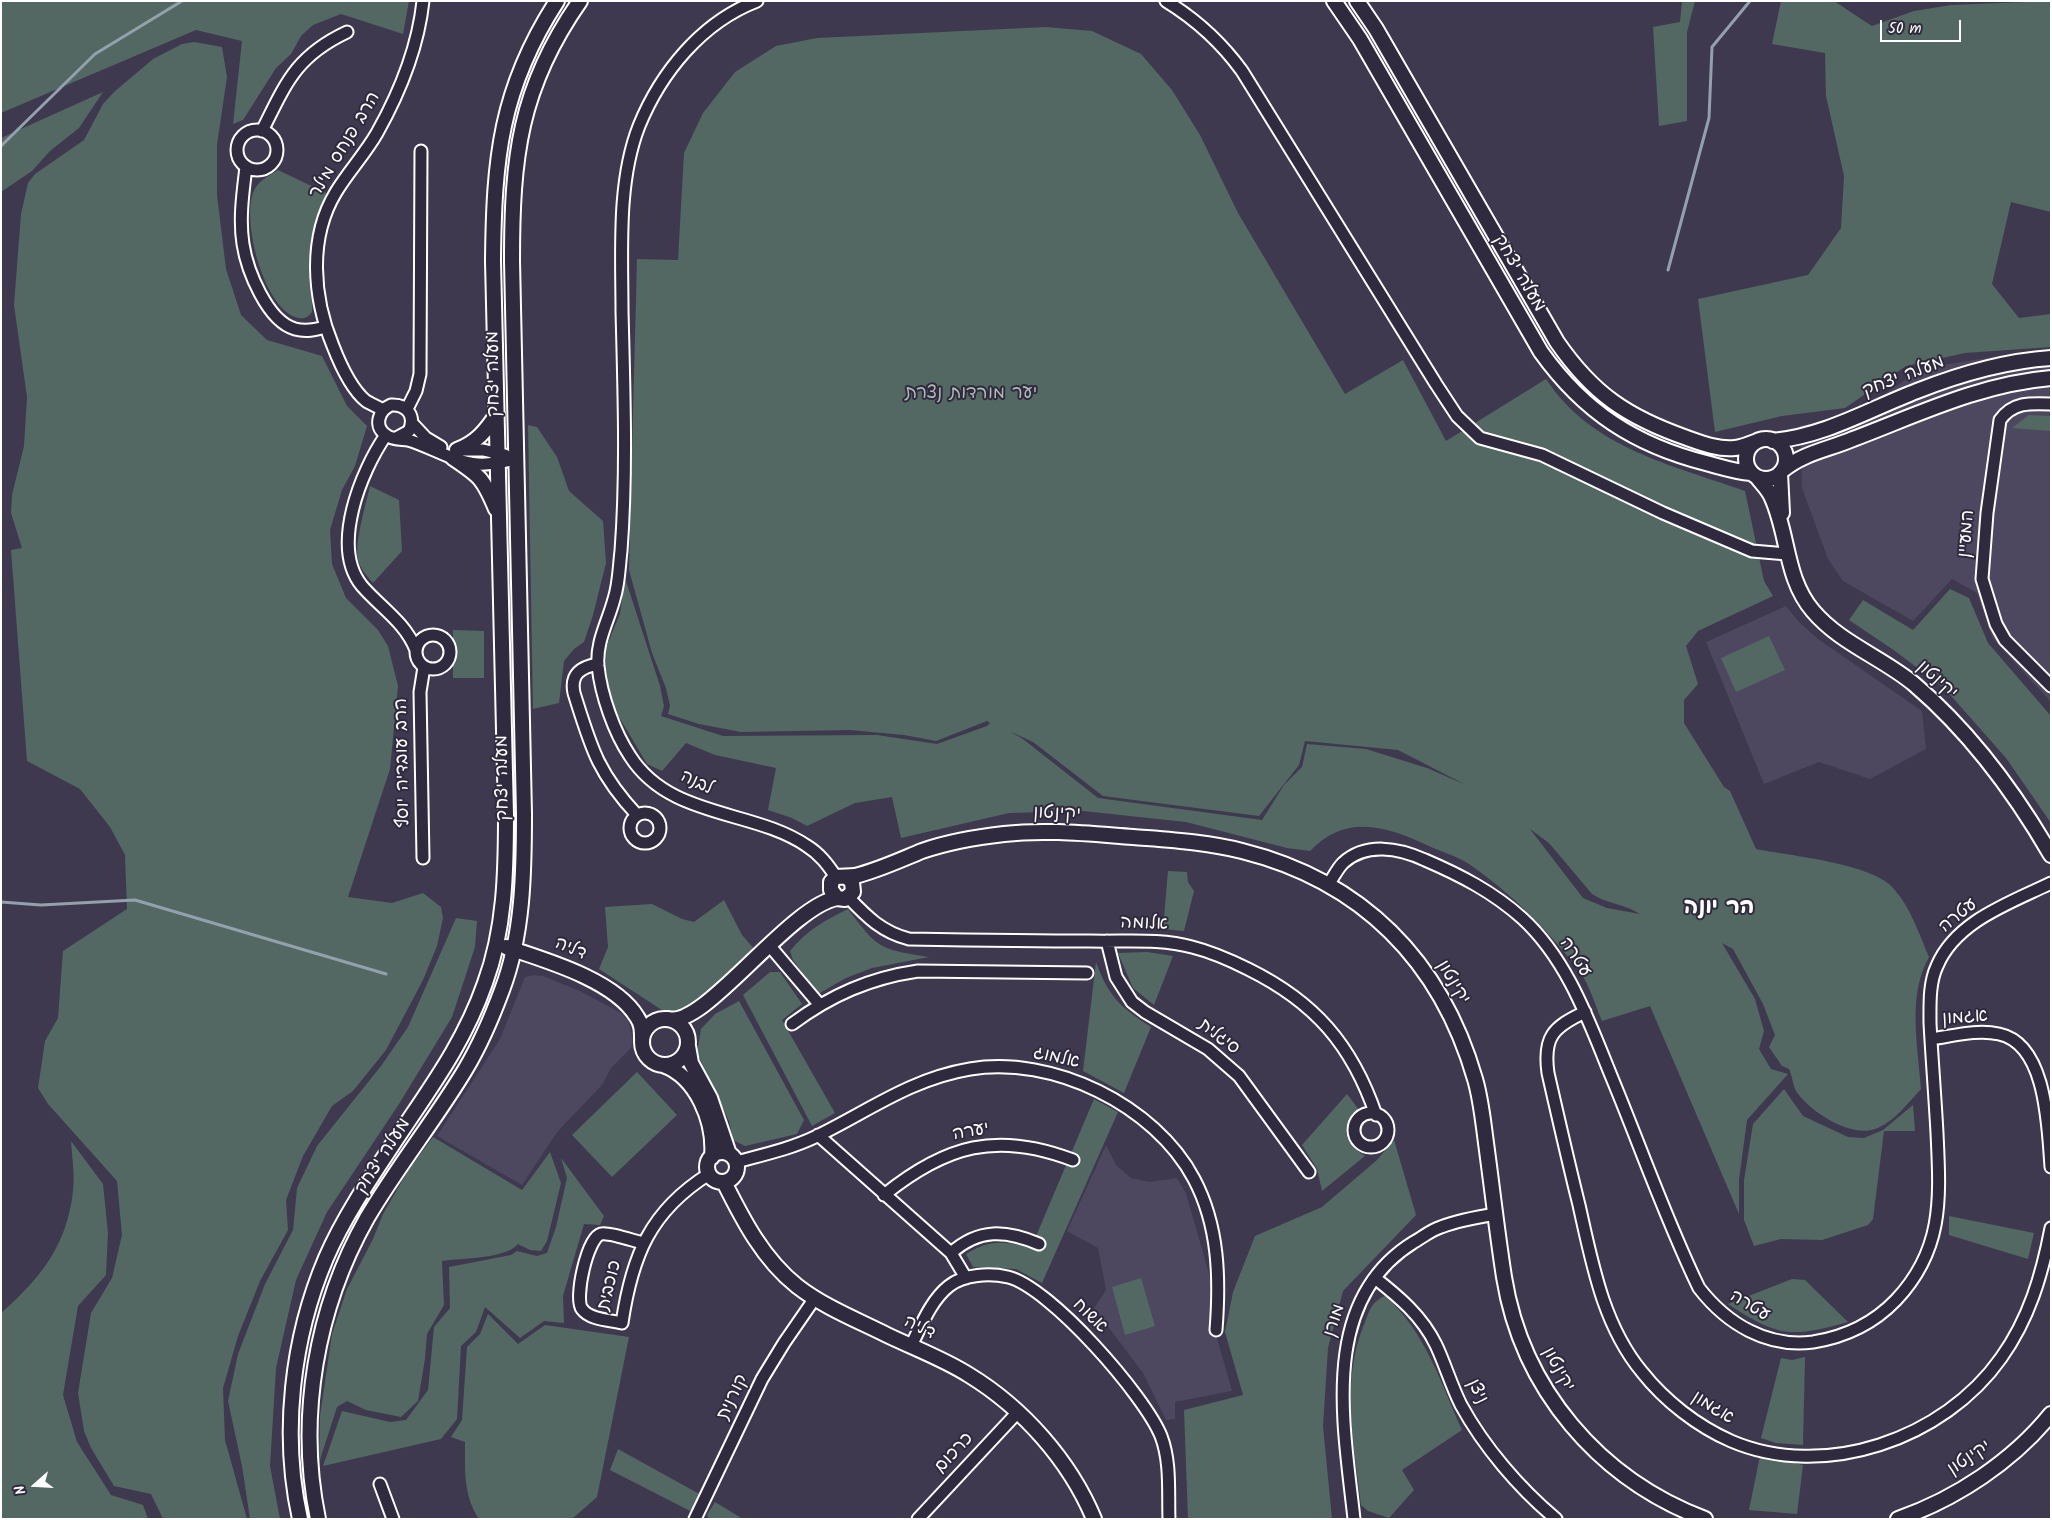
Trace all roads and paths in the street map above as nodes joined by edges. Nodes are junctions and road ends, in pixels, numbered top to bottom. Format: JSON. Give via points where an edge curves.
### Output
{"nodes":[{"id":1,"x":423,"y":1,"type":"edge"},
{"id":2,"x":557,"y":1,"type":"edge"},
{"id":3,"x":580,"y":1,"type":"edge"},
{"id":4,"x":757,"y":1,"type":"edge"},
{"id":5,"x":1166,"y":1,"type":"edge"},
{"id":6,"x":1334,"y":1,"type":"edge"},
{"id":7,"x":1357,"y":1,"type":"edge"},
{"id":8,"x":347,"y":32,"type":"dead end"},
{"id":9,"x":262,"y":131,"type":"junction"},
{"id":10,"x":421,"y":151,"type":"dead end"},
{"id":11,"x":246,"y":167,"type":"junction"},
{"id":12,"x":325,"y":327,"type":"junction"},
{"id":13,"x":2051,"y":358,"type":"edge"},
{"id":14,"x":2051,"y":378,"type":"edge"},
{"id":15,"x":2051,"y":404,"type":"edge"},
{"id":16,"x":407,"y":409,"type":"junction"},
{"id":17,"x":383,"y":410,"type":"junction"},
{"id":18,"x":497,"y":414,"type":"junction"},
{"id":19,"x":412,"y":423,"type":"junction"},
{"id":20,"x":391,"y":437,"type":"junction"},
{"id":21,"x":1767,"y":440,"type":"junction"},
{"id":22,"x":455,"y":454,"type":"junction"},
{"id":23,"x":498,"y":458,"type":"junction"},
{"id":24,"x":516,"y":459,"type":"junction"},
{"id":25,"x":1782,"y":471,"type":"junction"},
{"id":26,"x":1754,"y":475,"type":"junction"},
{"id":27,"x":499,"y":517,"type":"junction"},
{"id":28,"x":1786,"y":552,"type":"junction"},
{"id":29,"x":399,"y":622,"type":"junction"},
{"id":30,"x":430,"y":635,"type":"junction"},
{"id":31,"x":416,"y":650,"type":"junction"},
{"id":32,"x":598,"y":664,"type":"junction"},
{"id":33,"x":424,"y":667,"type":"junction"},
{"id":34,"x":2051,"y":686,"type":"edge"},
{"id":35,"x":637,"y":815,"type":"dead end"},
{"id":36,"x":2051,"y":855,"type":"edge"},
{"id":37,"x":423,"y":858,"type":"dead end"},
{"id":38,"x":2051,"y":883,"type":"edge"},
{"id":39,"x":1328,"y":885,"type":"junction"},
{"id":40,"x":842,"y":887,"type":"junction"},
{"id":41,"x":1107,"y":942,"type":"junction"},
{"id":42,"x":496,"y":944,"type":"junction"},
{"id":43,"x":769,"y":945,"type":"junction"},
{"id":44,"x":513,"y":950,"type":"junction"},
{"id":45,"x":1087,"y":974,"type":"dead end"},
{"id":46,"x":624,"y":1003,"type":"junction"},
{"id":47,"x":706,"y":1004,"type":"junction"},
{"id":48,"x":819,"y":1004,"type":"junction"},
{"id":49,"x":1585,"y":1012,"type":"junction"},
{"id":50,"x":665,"y":1019,"type":"junction"},
{"id":51,"x":792,"y":1024,"type":"dead end"},
{"id":52,"x":642,"y":1039,"type":"junction"},
{"id":53,"x":1931,"y":1040,"type":"junction"},
{"id":54,"x":688,"y":1041,"type":"junction"},
{"id":55,"x":663,"y":1065,"type":"junction"},
{"id":56,"x":1376,"y":1115,"type":"dead end"},
{"id":57,"x":818,"y":1136,"type":"junction"},
{"id":58,"x":712,"y":1157,"type":"junction"},
{"id":59,"x":732,"y":1158,"type":"junction"},
{"id":60,"x":1073,"y":1160,"type":"dead end"},
{"id":61,"x":2051,"y":1167,"type":"edge"},
{"id":62,"x":1309,"y":1172,"type":"dead end"},
{"id":63,"x":709,"y":1174,"type":"junction"},
{"id":64,"x":724,"y":1182,"type":"junction"},
{"id":65,"x":884,"y":1195,"type":"junction"},
{"id":66,"x":1496,"y":1214,"type":"junction"},
{"id":67,"x":2051,"y":1228,"type":"edge"},
{"id":68,"x":643,"y":1243,"type":"junction"},
{"id":69,"x":1039,"y":1244,"type":"dead end"},
{"id":70,"x":951,"y":1253,"type":"junction"},
{"id":71,"x":966,"y":1278,"type":"junction"},
{"id":72,"x":1375,"y":1278,"type":"junction"},
{"id":73,"x":815,"y":1298,"type":"junction"},
{"id":74,"x":1216,"y":1330,"type":"dead end"},
{"id":75,"x":911,"y":1346,"type":"junction"},
{"id":76,"x":1017,"y":1413,"type":"junction"},
{"id":77,"x":2051,"y":1414,"type":"edge"},
{"id":78,"x":380,"y":1484,"type":"dead end"},
{"id":79,"x":300,"y":1519,"type":"edge"},
{"id":80,"x":318,"y":1519,"type":"edge"},
{"id":81,"x":393,"y":1519,"type":"edge"},
{"id":82,"x":696,"y":1519,"type":"edge"},
{"id":83,"x":918,"y":1519,"type":"edge"},
{"id":84,"x":1094,"y":1519,"type":"edge"},
{"id":85,"x":1169,"y":1519,"type":"edge"},
{"id":86,"x":1354,"y":1519,"type":"edge"},
{"id":87,"x":1556,"y":1519,"type":"edge"},
{"id":88,"x":1705,"y":1519,"type":"edge"},
{"id":89,"x":1898,"y":1519,"type":"edge"}],
"edges":[{"from":1,"to":12,"type":"street","name":"הרב פנחס מילר","via":[[413,52],[392,105],[325,213],[316,261]]},
{"from":2,"to":18,"type":"street","name":"מעלה יצחק","via":[[533,41],[514,86],[501,131],[494,236]]},
{"from":3,"to":24,"type":"street","name":"מעלה יצחק","via":[[549,49],[542,66],[524,114],[515,161],[512,261]]},
{"from":4,"to":32,"type":"street","name":"לבנה","via":[[708,28],[678,60],[650,104],[639,127],[632,155],[622,222],[624,445],[621,549],[615,597],[602,633]]},
{"from":5,"to":28,"type":"street","via":[[1210,33],[1242,71],[1436,384],[1457,416],[1480,438],[1542,455],[1752,551]]},
{"from":6,"to":26,"type":"street","name":"מעלה יצחק","via":[[1360,39],[1541,352],[1562,379],[1599,414],[1629,434],[1695,460]]},
{"from":7,"to":21,"type":"street","name":"מעלה יצחק","via":[[1557,342],[1581,373],[1623,410],[1666,431],[1728,448]]},
{"from":8,"to":9,"type":"street","via":[[320,45],[300,63]]},
{"from":9,"to":11,"type":"street","via":[[249,132],[239,142],[238,156]]},
{"from":9,"to":11,"type":"street","via":[[273,139],[277,152],[275,159],[264,169]]},
{"from":10,"to":16,"type":"street","via":[[420,374]]},
{"from":11,"to":12,"type":"street","via":[[242,200],[243,243],[256,284],[265,302],[286,325],[311,331]]},
{"from":12,"to":17,"type":"street","name":"הרב פנחס מילר","via":[[348,377],[366,400]]},
{"from":13,"to":21,"type":"street","name":"מעלה יצחק","via":[[2009,363],[1955,378],[1825,429],[1803,436]]},
{"from":14,"to":25,"type":"street","name":"מעלה יצחק","via":[[2013,382],[1953,399],[1795,460]]},
{"from":15,"to":34,"type":"street","name":"המעיין","via":[[2018,404],[2006,411],[2000,420],[1982,579],[1996,624],[2005,640]]},
{"from":16,"to":17,"type":"street","via":[[397,404]]},
{"from":16,"to":19,"type":"street"},
{"from":17,"to":20,"type":"street","via":[[378,423]]},
{"from":18,"to":22,"type":"street","via":[[475,442]]},
{"from":18,"to":23,"type":"street","name":"מעלה יצחק"},
{"from":19,"to":20,"type":"street","via":[[405,435]]},
{"from":19,"to":22,"type":"street","via":[[433,443]]},
{"from":20,"to":22,"type":"street"},
{"from":20,"to":29,"type":"street","via":[[372,456],[356,492],[349,533],[354,568],[360,583]]},
{"from":21,"to":25,"type":"street","via":[[1784,450],[1786,463]]},
{"from":21,"to":26,"type":"street","via":[[1754,443],[1746,455],[1748,467]]},
{"from":22,"to":23,"type":"street","via":[[478,464]]},
{"from":22,"to":27,"type":"street","via":[[486,484]]},
{"from":23,"to":24,"type":"street"},
{"from":23,"to":27,"type":"street","name":"מעלה יצחק"},
{"from":24,"to":44,"type":"street","name":"מעלה יצחק","via":[[524,854]]},
{"from":25,"to":26,"type":"street","via":[[1773,478]]},
{"from":25,"to":28,"type":"street","name":"יקינטון"},
{"from":26,"to":28,"type":"street","name":"יקינטון","via":[[1772,498]]},
{"from":27,"to":42,"type":"street","name":"מעלה יצחק","via":[[506,854]]},
{"from":28,"to":36,"type":"street","name":"יקינטון","via":[[1798,588],[1815,613],[1848,640],[1914,684],[1945,713],[2008,786]]},
{"from":29,"to":30,"type":"street"},
{"from":29,"to":31,"type":"street"},
{"from":30,"to":31,"type":"street","via":[[420,640]]},
{"from":30,"to":33,"type":"street","via":[[446,640],[450,657],[438,668]]},
{"from":31,"to":33,"type":"street","via":[[418,661]]},
{"from":32,"to":35,"type":"street","via":[[586,666],[576,673],[574,693],[599,767]]},
{"from":32,"to":40,"type":"street","name":"לבנה","via":[[605,697],[621,742],[630,758],[651,780],[708,810],[762,825],[799,841],[821,857]]},
{"from":33,"to":37,"type":"street","name":"הרב עובדיה יוסף","via":[[420,692]]},
{"from":38,"to":53,"type":"street","name":"עטרה","via":[[1972,924],[1945,951],[1932,983]]},
{"from":39,"to":40,"type":"street","name":"יקינטון","via":[[1309,873],[1271,859],[1212,845],[1050,833],[1005,834],[943,845],[872,871]]},
{"from":39,"to":49,"type":"street","name":"עטרה","via":[[1342,864],[1369,849],[1389,849],[1416,856],[1460,875],[1523,919],[1567,976]]},
{"from":39,"to":66,"type":"street","name":"יקינטון","via":[[1344,893],[1393,932],[1430,979],[1448,1012],[1475,1081]]},
{"from":40,"to":41,"type":"street","name":"אלומה","via":[[869,920],[885,931],[909,939]]},
{"from":40,"to":43,"type":"street"},
{"from":41,"to":56,"type":"street","name":"אלומה","via":[[1191,946],[1240,965],[1290,992],[1326,1023],[1344,1047],[1361,1076]]},
{"from":41,"to":62,"type":"street","name":"סיגלית","via":[[1116,977],[1132,1002],[1208,1049],[1239,1076]]},
{"from":42,"to":44,"type":"street","name":"דליה"},
{"from":42,"to":79,"type":"street","name":"מעלה יצחק","via":[[486,983],[458,1044],[363,1190],[335,1238],[319,1277],[301,1341],[291,1417],[293,1483]]},
{"from":43,"to":47,"type":"street"},
{"from":43,"to":48,"type":"street"},
{"from":44,"to":46,"type":"street","name":"דליה","via":[[576,972]]},
{"from":44,"to":80,"type":"street","name":"מעלה יצחק","via":[[503,989],[475,1053],[367,1218],[336,1283],[319,1345],[310,1418],[311,1481]]},
{"from":45,"to":48,"type":"street","via":[[918,971],[864,983]]},
{"from":46,"to":50,"type":"street","name":"דליה","via":[[654,1020]]},
{"from":46,"to":52,"type":"street","name":"דליה","via":[[638,1017]]},
{"from":47,"to":50,"type":"street","via":[[676,1021]]},
{"from":47,"to":54,"type":"street","via":[[688,1032]]},
{"from":48,"to":51,"type":"street"},
{"from":49,"to":53,"type":"street","name":"עטרה","via":[[1699,1288],[1728,1319],[1750,1332],[1794,1344],[1816,1342],[1864,1326],[1884,1312],[1919,1273],[1937,1224],[1940,1195]]},
{"from":49,"to":67,"type":"street","name":"אגמון","via":[[1554,1030],[1546,1055],[1598,1284],[1622,1344],[1640,1371],[1683,1412],[1732,1442],[1785,1455],[1848,1453],[1903,1438],[1955,1406],[2000,1360],[2019,1330],[2041,1272]]},
{"from":50,"to":52,"type":"street","via":[[648,1026]]},
{"from":50,"to":54,"type":"street","via":[[681,1026]]},
{"from":52,"to":55,"type":"street","via":[[645,1053]]},
{"from":53,"to":61,"type":"street","name":"אגמון","via":[[1981,1032],[2000,1034],[2025,1048],[2041,1088]]},
{"from":54,"to":55,"type":"street","via":[[682,1057]]},
{"from":54,"to":59,"type":"street","via":[[691,1063],[710,1098]]},
{"from":55,"to":58,"type":"street","via":[[680,1074],[698,1096],[711,1140]]},
{"from":57,"to":59,"type":"street","name":"אלמוג","via":[[790,1147]]},
{"from":57,"to":65,"type":"street"},
{"from":57,"to":74,"type":"street","name":"אלמוג","via":[[912,1085],[970,1068],[1027,1070],[1083,1083],[1134,1111],[1181,1157],[1195,1180],[1214,1237],[1218,1266]]},
{"from":58,"to":59,"type":"street","via":[[720,1153]]},
{"from":58,"to":63,"type":"street","via":[[707,1165]]},
{"from":59,"to":64,"type":"street","via":[[736,1173]]},
{"from":60,"to":65,"type":"street","name":"יערה","via":[[1007,1145],[956,1151],[912,1172]]},
{"from":63,"to":64,"type":"street","via":[[716,1181]]},
{"from":63,"to":68,"type":"street","name":"כוכבית","via":[[676,1197]]},
{"from":64,"to":73,"type":"street","name":"דליה","via":[[755,1240],[774,1264]]},
{"from":65,"to":70,"type":"street"},
{"from":66,"to":72,"type":"street","name":"מורן","via":[[1438,1228],[1402,1250]]},
{"from":66,"to":88,"type":"street","name":"יקינטון","via":[[1512,1314],[1522,1345],[1552,1401],[1591,1448],[1620,1472],[1676,1507]]},
{"from":68,"to":68,"type":"street","name":"כוכבית","via":[[608,1234],[601,1234],[594,1240],[584,1269],[580,1296],[580,1307],[585,1312],[593,1317],[622,1323],[627,1287]]},
{"from":69,"to":70,"type":"street","via":[[1009,1234],[991,1233],[974,1237]]},
{"from":70,"to":71,"type":"street"},
{"from":71,"to":75,"type":"street","name":"אשוח","via":[[950,1285],[938,1298]]},
{"from":71,"to":85,"type":"street","name":"אשוח","via":[[984,1275],[1009,1277],[1023,1284],[1075,1325],[1129,1384],[1154,1422],[1166,1452]]},
{"from":72,"to":86,"type":"street","name":"מורן","via":[[1360,1301],[1345,1352],[1345,1433]]},
{"from":72,"to":87,"type":"street","name":"ניצן","via":[[1419,1318],[1436,1344],[1461,1405],[1481,1436]]},
{"from":73,"to":75,"type":"street","name":"דליה"},
{"from":73,"to":82,"type":"street","name":"קורנית","via":[[762,1379]]},
{"from":75,"to":76,"type":"street","name":"דליה","via":[[968,1374]]},
{"from":76,"to":83,"type":"street","name":"כרכום"},
{"from":76,"to":84,"type":"street","name":"דליה","via":[[1072,1475]]},
{"from":77,"to":89,"type":"street","name":"יקינטון","via":[[2025,1442],[1990,1470],[1965,1487]]},
{"from":78,"to":81,"type":"street"}]}
